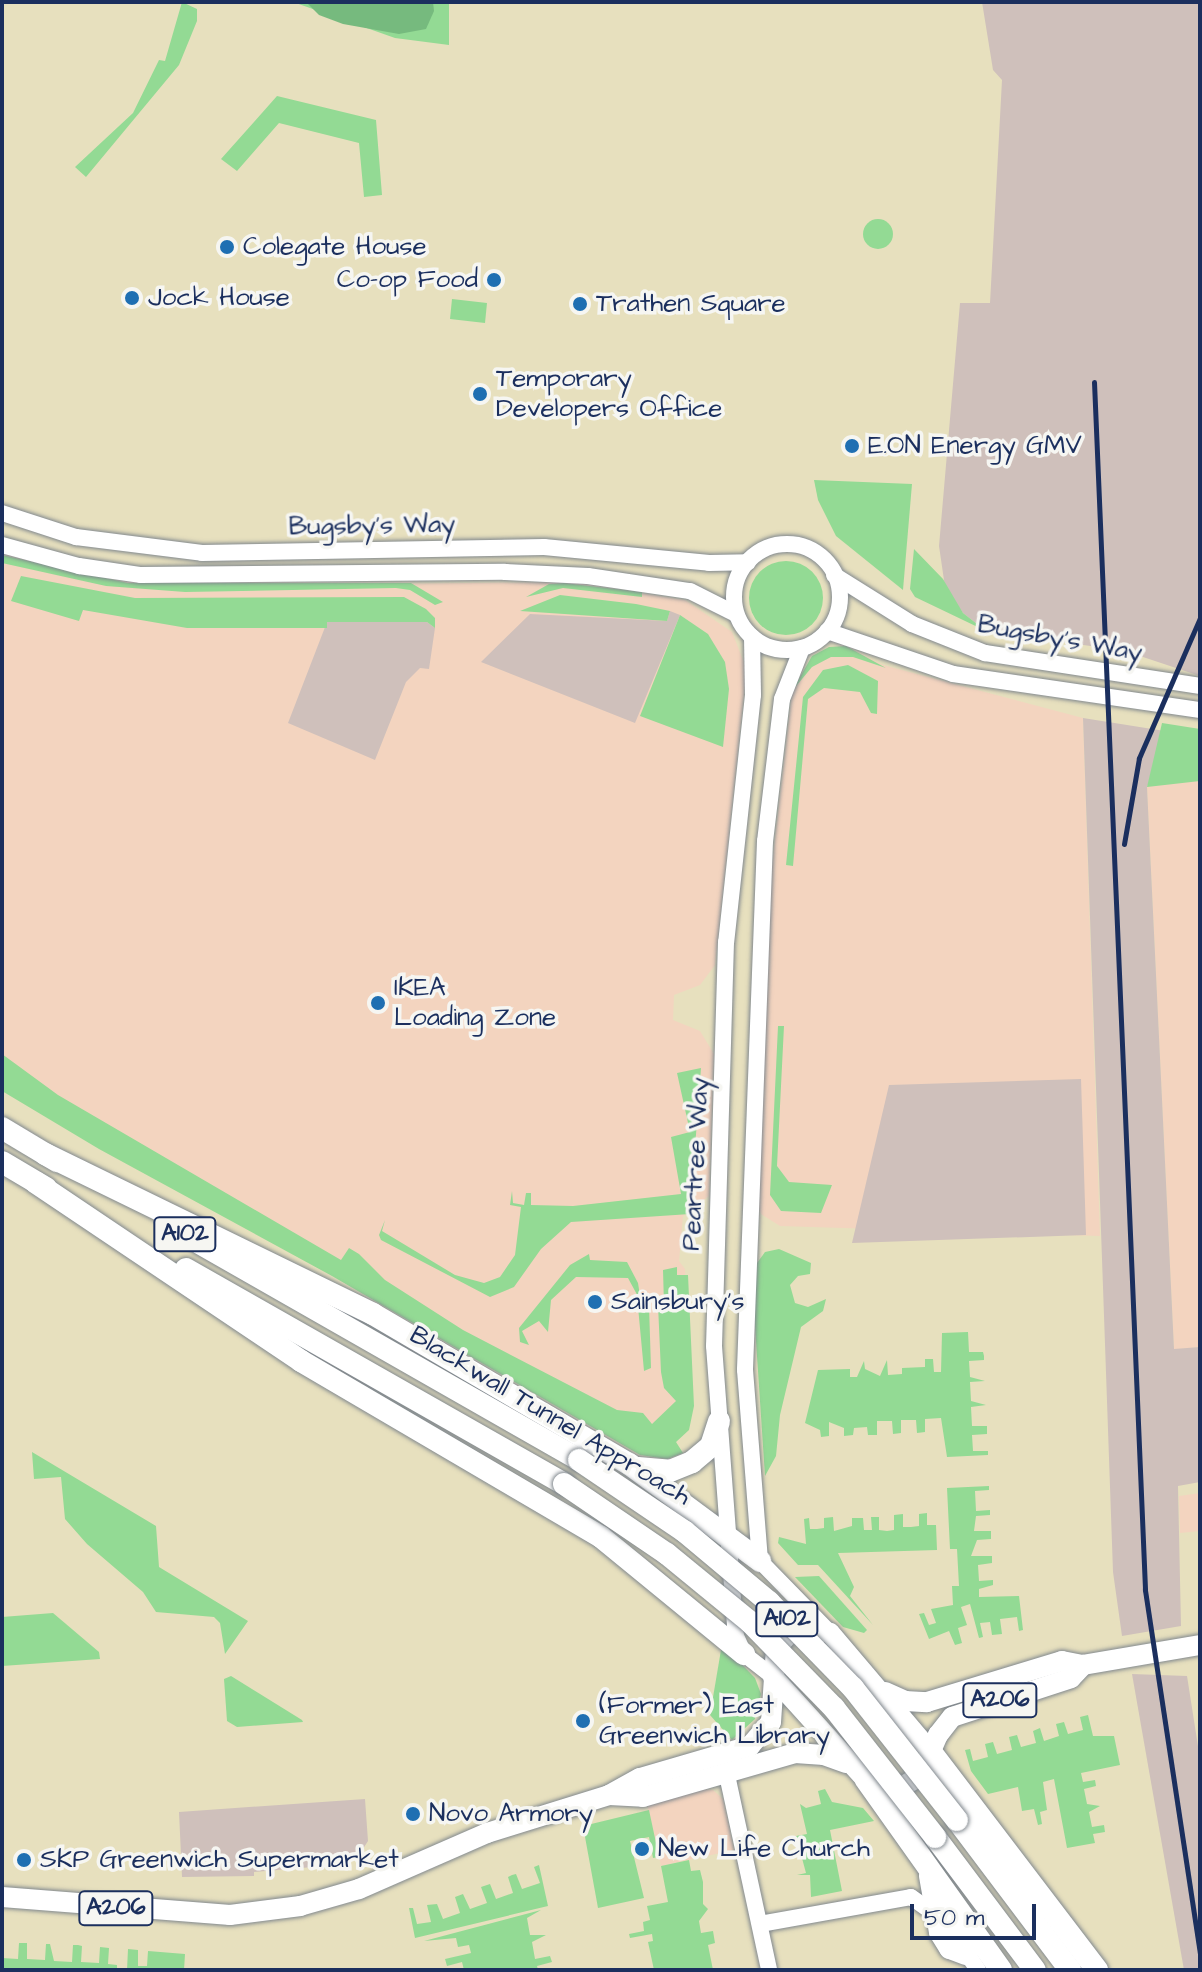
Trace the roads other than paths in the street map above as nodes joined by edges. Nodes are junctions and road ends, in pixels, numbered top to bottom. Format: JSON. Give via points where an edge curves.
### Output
{"nodes":[{"id":1,"x":2,"y":513,"type":"edge"},
{"id":2,"x":2,"y":545,"type":"edge"},
{"id":3,"x":748,"y":562,"type":"junction"},
{"id":4,"x":834,"y":575,"type":"junction"},
{"id":5,"x":736,"y":614,"type":"junction"},
{"id":6,"x":827,"y":631,"type":"junction"},
{"id":7,"x":752,"y":637,"type":"junction"},
{"id":8,"x":802,"y":648,"type":"junction"},
{"id":9,"x":1200,"y":686,"type":"edge"},
{"id":10,"x":1200,"y":710,"type":"edge"},
{"id":11,"x":2,"y":1128,"type":"edge"},
{"id":12,"x":45,"y":1154,"type":"junction"},
{"id":13,"x":2,"y":1162,"type":"edge"},
{"id":14,"x":35,"y":1182,"type":"junction"},
{"id":15,"x":717,"y":1223,"type":"junction"},
{"id":16,"x":746,"y":1237,"type":"junction"},
{"id":17,"x":716,"y":1253,"type":"junction"},
{"id":18,"x":719,"y":1421,"type":"junction"},
{"id":19,"x":629,"y":1464,"type":"junction"},
{"id":20,"x":729,"y":1536,"type":"junction"},
{"id":21,"x":760,"y":1561,"type":"junction"},
{"id":22,"x":830,"y":1633,"type":"junction"},
{"id":23,"x":1200,"y":1645,"type":"edge"},
{"id":24,"x":744,"y":1654,"type":"junction"},
{"id":25,"x":1083,"y":1665,"type":"junction"},
{"id":26,"x":773,"y":1677,"type":"junction"},
{"id":27,"x":878,"y":1688,"type":"junction"},
{"id":28,"x":931,"y":1752,"type":"junction"},
{"id":29,"x":858,"y":1772,"type":"junction"},
{"id":30,"x":727,"y":1775,"type":"junction"},
{"id":31,"x":609,"y":1795,"type":"junction"},
{"id":32,"x":930,"y":1875,"type":"junction"},
{"id":33,"x":2,"y":1897,"type":"edge"},
{"id":34,"x":935,"y":1912,"type":"junction"},
{"id":35,"x":760,"y":1924,"type":"junction"},
{"id":36,"x":972,"y":1962,"type":"edge"},
{"id":37,"x":769,"y":1970,"type":"edge"},
{"id":38,"x":1001,"y":1970,"type":"edge"},
{"id":39,"x":1035,"y":1970,"type":"edge"},
{"id":40,"x":1070,"y":1970,"type":"edge"},
{"id":41,"x":1097,"y":1970,"type":"edge"}],
"edges":[{"from":1,"to":3,"type":"street","name":"Bugsby's Way","via":[[76,537],[202,553],[544,547]]},
{"from":2,"to":5,"type":"street","name":"Bugsby's Way","via":[[79,566],[141,575],[588,576],[690,591]]},
{"from":3,"to":4,"type":"street","via":[[768,548],[795,545],[820,556]]},
{"from":3,"to":5,"type":"street","via":[[736,581]]},
{"from":4,"to":6,"type":"street","via":[[838,610]]},
{"from":4,"to":9,"type":"street","name":"Bugsby's Way","via":[[912,624],[985,653]]},
{"from":5,"to":7,"type":"street"},
{"from":6,"to":8,"type":"street"},
{"from":6,"to":10,"type":"street","name":"Bugsby's Way","via":[[953,674]]},
{"from":7,"to":8,"type":"street","via":[[776,649]]},
{"from":7,"to":15,"type":"street","name":"Peartree Way","via":[[753,695],[726,942]]},
{"from":8,"to":16,"type":"street","name":"Peartree Way","via":[[782,699],[769,796]]},
{"from":11,"to":12,"type":"highway","name":"Blackwall Tunnel Approach","number":"A102"},
{"from":12,"to":19,"type":"highway","via":[[361,1307]]},
{"from":12,"to":40,"type":"highway","name":"Blackwall Tunnel Approach","number":"A102","bridge":true,"via":[[579,1460],[684,1531],[769,1602],[853,1688]]},
{"from":13,"to":14,"type":"highway","name":"Blackwall Tunnel Approach","number":"A102"},
{"from":14,"to":24,"type":"highway","via":[[301,1361],[601,1537]]},
{"from":14,"to":39,"type":"highway","name":"Blackwall Tunnel Approach","number":"A102","bridge":true,"via":[[564,1484],[667,1554],[750,1622],[834,1708]]},
{"from":15,"to":16,"type":"street"},
{"from":15,"to":17,"type":"street","name":"Peartree Way"},
{"from":16,"to":17,"type":"street"},
{"from":16,"to":21,"type":"street","name":"Peartree Way","via":[[745,1370]]},
{"from":17,"to":18,"type":"street","name":"Peartree Way"},
{"from":18,"to":19,"type":"highway","via":[[711,1446],[692,1462],[657,1472]]},
{"from":18,"to":20,"type":"street","name":"Peartree Way"},
{"from":19,"to":20,"type":"highway"},
{"from":20,"to":21,"type":"highway"},
{"from":20,"to":24,"type":"street","name":"Peartree Way","via":[[734,1626]]},
{"from":21,"to":22,"type":"street"},
{"from":22,"to":26,"type":"main road","number":"A206","via":[[791,1632],[776,1648]]},
{"from":22,"to":27,"type":"main road","number":"A206"},
{"from":23,"to":25,"type":"main road","number":"A206"},
{"from":24,"to":26,"type":"street"},
{"from":25,"to":27,"type":"main road","number":"A206","via":[[1062,1661],[1035,1666],[927,1702],[905,1701]]},
{"from":25,"to":28,"type":"main road","number":"A206","via":[[1071,1678],[952,1717]]},
{"from":26,"to":29,"type":"main road"},
{"from":26,"to":31,"type":"main road","number":"A206","via":[[771,1722],[750,1746],[640,1778]]},
{"from":27,"to":28,"type":"main road","number":"A206"},
{"from":28,"to":29,"type":"main road","number":"A206","via":[[911,1783],[887,1788]]},
{"from":28,"to":41,"type":"highway"},
{"from":29,"to":30,"type":"main road","number":"A206","via":[[824,1755],[795,1753]]},
{"from":29,"to":32,"type":"highway"},
{"from":30,"to":31,"type":"main road","number":"A206","via":[[643,1797]]},
{"from":30,"to":35,"type":"street"},
{"from":31,"to":33,"type":"main road","number":"A206","via":[[487,1833],[359,1889],[278,1910],[208,1915]]},
{"from":32,"to":34,"type":"highway"},
{"from":32,"to":38,"type":"highway"},
{"from":34,"to":35,"type":"street","via":[[917,1899],[896,1896]]},
{"from":34,"to":36,"type":"highway","via":[[950,1948]]},
{"from":35,"to":37,"type":"street"}]}
